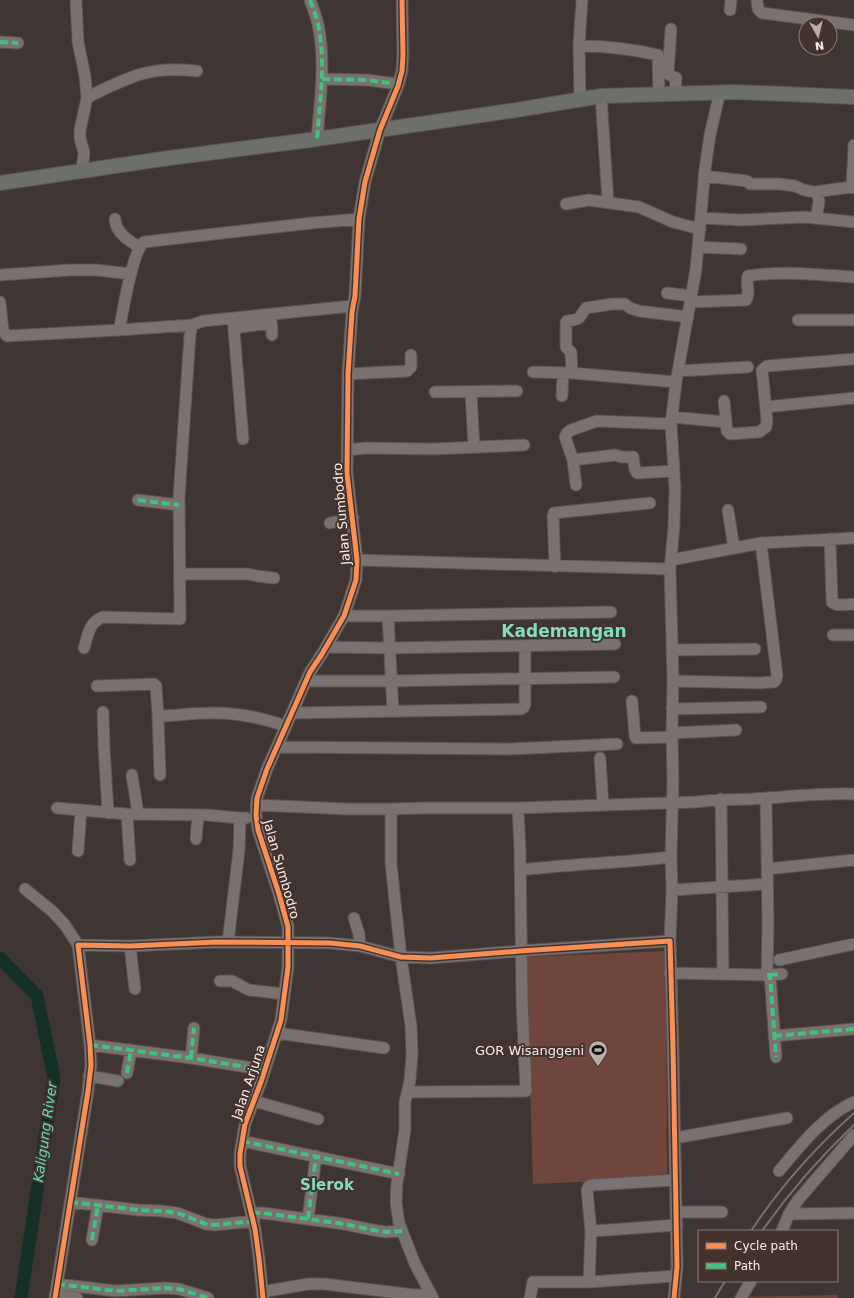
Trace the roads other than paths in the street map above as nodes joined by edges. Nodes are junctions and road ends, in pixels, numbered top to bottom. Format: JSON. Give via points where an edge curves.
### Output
{"nodes":[{"id":1,"x":76,"y":0,"type":"edge"},
{"id":2,"x":310,"y":0,"type":"edge"},
{"id":3,"x":402,"y":0,"type":"edge"},
{"id":4,"x":582,"y":0,"type":"edge"},
{"id":5,"x":757,"y":0,"type":"edge"},
{"id":6,"x":854,"y":25,"type":"edge"},
{"id":7,"x":671,"y":29,"type":"dead end"},
{"id":8,"x":0,"y":42,"type":"edge"},
{"id":9,"x":18,"y":43,"type":"dead end"},
{"id":10,"x":580,"y":46,"type":"junction"},
{"id":11,"x":197,"y":71,"type":"dead end"},
{"id":12,"x":322,"y":79,"type":"junction"},
{"id":13,"x":398,"y":84,"type":"junction"},
{"id":14,"x":720,"y":92,"type":"junction"},
{"id":15,"x":659,"y":93,"type":"junction"},
{"id":16,"x":675,"y":93,"type":"junction"},
{"id":17,"x":601,"y":96,"type":"junction"},
{"id":18,"x":854,"y":97,"type":"edge"},
{"id":19,"x":87,"y":98,"type":"junction"},
{"id":20,"x":580,"y":100,"type":"junction"},
{"id":21,"x":381,"y":127,"type":"junction"},
{"id":22,"x":317,"y":139,"type":"junction"},
{"id":23,"x":854,"y":145,"type":"edge"},
{"id":24,"x":82,"y":170,"type":"junction"},
{"id":25,"x":704,"y":176,"type":"junction"},
{"id":26,"x":0,"y":182,"type":"edge"},
{"id":27,"x":853,"y":187,"type":"edge"},
{"id":28,"x":818,"y":192,"type":"junction"},
{"id":29,"x":608,"y":202,"type":"junction"},
{"id":30,"x":566,"y":204,"type":"dead end"},
{"id":31,"x":816,"y":218,"type":"junction"},
{"id":32,"x":115,"y":219,"type":"dead end"},
{"id":33,"x":359,"y":219,"type":"junction"},
{"id":34,"x":854,"y":222,"type":"edge"},
{"id":35,"x":700,"y":224,"type":"junction"},
{"id":36,"x":139,"y":247,"type":"junction"},
{"id":37,"x":698,"y":247,"type":"junction"},
{"id":38,"x":741,"y":249,"type":"dead end"},
{"id":39,"x":131,"y":274,"type":"junction"},
{"id":40,"x":0,"y":275,"type":"edge"},
{"id":41,"x":854,"y":277,"type":"edge"},
{"id":42,"x":667,"y":293,"type":"dead end"},
{"id":43,"x":691,"y":299,"type":"junction"},
{"id":44,"x":0,"y":302,"type":"edge"},
{"id":45,"x":352,"y":306,"type":"junction"},
{"id":46,"x":688,"y":317,"type":"junction"},
{"id":47,"x":271,"y":318,"type":"junction"},
{"id":48,"x":798,"y":320,"type":"dead end"},
{"id":49,"x":854,"y":320,"type":"edge"},
{"id":50,"x":233,"y":323,"type":"junction"},
{"id":51,"x":192,"y":325,"type":"junction"},
{"id":52,"x":119,"y":330,"type":"junction"},
{"id":53,"x":272,"y":335,"type":"dead end"},
{"id":54,"x":411,"y":355,"type":"dead end"},
{"id":55,"x":854,"y":359,"type":"edge"},
{"id":56,"x":748,"y":367,"type":"dead end"},
{"id":57,"x":533,"y":372,"type":"dead end"},
{"id":58,"x":568,"y":373,"type":"junction"},
{"id":59,"x":348,"y":374,"type":"junction"},
{"id":60,"x":677,"y":376,"type":"junction"},
{"id":61,"x":517,"y":391,"type":"dead end"},
{"id":62,"x":435,"y":392,"type":"dead end"},
{"id":63,"x":471,"y":392,"type":"junction"},
{"id":64,"x":562,"y":396,"type":"dead end"},
{"id":65,"x":854,"y":398,"type":"edge"},
{"id":66,"x":724,"y":401,"type":"dead end"},
{"id":67,"x":766,"y":406,"type":"junction"},
{"id":68,"x":671,"y":421,"type":"junction"},
{"id":69,"x":726,"y":422,"type":"junction"},
{"id":70,"x":243,"y":439,"type":"dead end"},
{"id":71,"x":524,"y":445,"type":"dead end"},
{"id":72,"x":474,"y":447,"type":"junction"},
{"id":73,"x":347,"y":450,"type":"junction"},
{"id":74,"x":573,"y":460,"type":"junction"},
{"id":75,"x":674,"y":471,"type":"junction"},
{"id":76,"x":576,"y":484,"type":"dead end"},
{"id":77,"x":138,"y":500,"type":"dead end"},
{"id":78,"x":650,"y":503,"type":"dead end"},
{"id":79,"x":179,"y":505,"type":"junction"},
{"id":80,"x":728,"y":510,"type":"dead end"},
{"id":81,"x":353,"y":518,"type":"junction"},
{"id":82,"x":330,"y":523,"type":"dead end"},
{"id":83,"x":854,"y":538,"type":"edge"},
{"id":84,"x":830,"y":539,"type":"junction"},
{"id":85,"x":761,"y":543,"type":"junction"},
{"id":86,"x":734,"y":548,"type":"junction"},
{"id":87,"x":357,"y":560,"type":"junction"},
{"id":88,"x":670,"y":565,"type":"junction"},
{"id":89,"x":555,"y":567,"type":"junction"},
{"id":90,"x":180,"y":574,"type":"junction"},
{"id":91,"x":274,"y":578,"type":"dead end"},
{"id":92,"x":854,"y":604,"type":"edge"},
{"id":93,"x":611,"y":612,"type":"dead end"},
{"id":94,"x":344,"y":616,"type":"junction"},
{"id":95,"x":388,"y":616,"type":"junction"},
{"id":96,"x":833,"y":635,"type":"dead end"},
{"id":97,"x":854,"y":635,"type":"edge"},
{"id":98,"x":615,"y":644,"type":"dead end"},
{"id":99,"x":525,"y":646,"type":"junction"},
{"id":100,"x":84,"y":648,"type":"dead end"},
{"id":101,"x":326,"y":648,"type":"junction"},
{"id":102,"x":389,"y":648,"type":"junction"},
{"id":103,"x":754,"y":649,"type":"dead end"},
{"id":104,"x":672,"y":650,"type":"junction"},
{"id":105,"x":614,"y":677,"type":"dead end"},
{"id":106,"x":525,"y":678,"type":"junction"},
{"id":107,"x":306,"y":681,"type":"junction"},
{"id":108,"x":391,"y":681,"type":"junction"},
{"id":109,"x":673,"y":681,"type":"junction"},
{"id":110,"x":98,"y":686,"type":"dead end"},
{"id":111,"x":632,"y":701,"type":"dead end"},
{"id":112,"x":761,"y":707,"type":"dead end"},
{"id":113,"x":672,"y":709,"type":"junction"},
{"id":114,"x":393,"y":711,"type":"junction"},
{"id":115,"x":103,"y":712,"type":"dead end"},
{"id":116,"x":292,"y":713,"type":"junction"},
{"id":117,"x":158,"y":716,"type":"junction"},
{"id":118,"x":286,"y":726,"type":"junction"},
{"id":119,"x":736,"y":730,"type":"dead end"},
{"id":120,"x":672,"y":735,"type":"junction"},
{"id":121,"x":617,"y":744,"type":"dead end"},
{"id":122,"x":277,"y":748,"type":"junction"},
{"id":123,"x":600,"y":758,"type":"dead end"},
{"id":124,"x":132,"y":775,"type":"dead end"},
{"id":125,"x":160,"y":775,"type":"dead end"},
{"id":126,"x":854,"y":794,"type":"edge"},
{"id":127,"x":766,"y":798,"type":"junction"},
{"id":128,"x":721,"y":799,"type":"junction"},
{"id":129,"x":672,"y":803,"type":"junction"},
{"id":130,"x":256,"y":805,"type":"junction"},
{"id":131,"x":603,"y":805,"type":"junction"},
{"id":132,"x":57,"y":808,"type":"dead end"},
{"id":133,"x":518,"y":808,"type":"junction"},
{"id":134,"x":391,"y":809,"type":"junction"},
{"id":135,"x":81,"y":810,"type":"junction"},
{"id":136,"x":108,"y":813,"type":"junction"},
{"id":137,"x":133,"y":814,"type":"junction"},
{"id":138,"x":198,"y":815,"type":"junction"},
{"id":139,"x":240,"y":818,"type":"junction"},
{"id":140,"x":256,"y":818,"type":"junction"},
{"id":141,"x":196,"y":839,"type":"dead end"},
{"id":142,"x":78,"y":851,"type":"dead end"},
{"id":143,"x":671,"y":857,"type":"junction"},
{"id":144,"x":130,"y":860,"type":"dead end"},
{"id":145,"x":854,"y":860,"type":"edge"},
{"id":146,"x":767,"y":869,"type":"junction"},
{"id":147,"x":520,"y":870,"type":"junction"},
{"id":148,"x":767,"y":884,"type":"junction"},
{"id":149,"x":722,"y":886,"type":"junction"},
{"id":150,"x":25,"y":889,"type":"dead end"},
{"id":151,"x":672,"y":890,"type":"junction"},
{"id":152,"x":354,"y":918,"type":"dead end"},
{"id":153,"x":670,"y":941,"type":"junction"},
{"id":154,"x":228,"y":942,"type":"junction"},
{"id":155,"x":288,"y":944,"type":"junction"},
{"id":156,"x":854,"y":944,"type":"edge"},
{"id":157,"x":78,"y":945,"type":"junction"},
{"id":158,"x":130,"y":946,"type":"junction"},
{"id":159,"x":360,"y":946,"type":"junction"},
{"id":160,"x":520,"y":951,"type":"junction"},
{"id":161,"x":401,"y":957,"type":"junction"},
{"id":162,"x":779,"y":960,"type":"dead end"},
{"id":163,"x":670,"y":973,"type":"junction"},
{"id":164,"x":723,"y":974,"type":"junction"},
{"id":165,"x":782,"y":974,"type":"dead end"},
{"id":166,"x":769,"y":975,"type":"junction"},
{"id":167,"x":220,"y":981,"type":"dead end"},
{"id":168,"x":135,"y":989,"type":"dead end"},
{"id":169,"x":284,"y":994,"type":"junction"},
{"id":170,"x":194,"y":1028,"type":"dead end"},
{"id":171,"x":854,"y":1029,"type":"edge"},
{"id":172,"x":277,"y":1033,"type":"junction"},
{"id":173,"x":774,"y":1036,"type":"junction"},
{"id":174,"x":90,"y":1045,"type":"junction"},
{"id":175,"x":384,"y":1048,"type":"dead end"},
{"id":176,"x":130,"y":1050,"type":"junction"},
{"id":177,"x":776,"y":1057,"type":"dead end"},
{"id":178,"x":191,"y":1058,"type":"junction"},
{"id":179,"x":265,"y":1070,"type":"junction"},
{"id":180,"x":127,"y":1073,"type":"dead end"},
{"id":181,"x":89,"y":1076,"type":"junction"},
{"id":182,"x":118,"y":1081,"type":"dead end"},
{"id":183,"x":408,"y":1092,"type":"junction"},
{"id":184,"x":254,"y":1101,"type":"junction"},
{"id":185,"x":854,"y":1102,"type":"edge"},
{"id":186,"x":787,"y":1118,"type":"dead end"},
{"id":187,"x":318,"y":1119,"type":"dead end"},
{"id":188,"x":854,"y":1134,"type":"edge"},
{"id":189,"x":675,"y":1138,"type":"junction"},
{"id":190,"x":242,"y":1141,"type":"junction"},
{"id":191,"x":316,"y":1156,"type":"junction"},
{"id":192,"x":779,"y":1171,"type":"dead end"},
{"id":193,"x":399,"y":1174,"type":"junction"},
{"id":194,"x":675,"y":1180,"type":"junction"},
{"id":195,"x":70,"y":1202,"type":"junction"},
{"id":196,"x":98,"y":1205,"type":"junction"},
{"id":197,"x":676,"y":1212,"type":"junction"},
{"id":198,"x":722,"y":1212,"type":"dead end"},
{"id":199,"x":854,"y":1213,"type":"edge"},
{"id":200,"x":789,"y":1214,"type":"junction"},
{"id":201,"x":253,"y":1217,"type":"junction"},
{"id":202,"x":308,"y":1219,"type":"junction"},
{"id":203,"x":677,"y":1225,"type":"junction"},
{"id":204,"x":782,"y":1230,"type":"edge"},
{"id":205,"x":402,"y":1231,"type":"junction"},
{"id":206,"x":591,"y":1232,"type":"junction"},
{"id":207,"x":92,"y":1240,"type":"dead end"},
{"id":208,"x":676,"y":1276,"type":"junction"},
{"id":209,"x":589,"y":1282,"type":"junction"},
{"id":210,"x":750,"y":1282,"type":"edge"},
{"id":211,"x":56,"y":1292,"type":"edge"},
{"id":212,"x":365,"y":1293,"type":"edge"},
{"id":213,"x":262,"y":1295,"type":"edge"},
{"id":214,"x":432,"y":1296,"type":"edge"},
{"id":215,"x":77,"y":1298,"type":"edge"},
{"id":216,"x":208,"y":1298,"type":"edge"},
{"id":217,"x":530,"y":1298,"type":"edge"},
{"id":218,"x":674,"y":1298,"type":"edge"},
{"id":219,"x":741,"y":1298,"type":"edge"}],
"edges":[{"from":1,"to":19,"type":"street","via":[[78,42]]},
{"from":2,"to":12,"type":"street","via":[[318,24]]},
{"from":3,"to":13,"type":"street","name":"Jalan Sumbodro","via":[[403,55]]},
{"from":4,"to":10,"type":"street"},
{"from":5,"to":6,"type":"street","via":[[758,9],[762,13]]},
{"from":7,"to":16,"type":"street","via":[[668,74],[676,78]]},
{"from":8,"to":9,"type":"street"},
{"from":10,"to":15,"type":"street","via":[[603,46],[658,55]]},
{"from":10,"to":20,"type":"street"},
{"from":11,"to":19,"type":"street","via":[[139,75]]},
{"from":12,"to":13,"type":"street"},
{"from":12,"to":22,"type":"street"},
{"from":13,"to":21,"type":"street","name":"Jalan Sumbodro"},
{"from":14,"to":16,"type":"main road"},
{"from":14,"to":18,"type":"main road"},
{"from":14,"to":25,"type":"street"},
{"from":15,"to":16,"type":"main road"},
{"from":15,"to":17,"type":"main road"},
{"from":17,"to":20,"type":"main road"},
{"from":17,"to":29,"type":"street"},
{"from":19,"to":24,"type":"street","via":[[80,130],[84,153]]},
{"from":20,"to":21,"type":"main road"},
{"from":21,"to":22,"type":"main road"},
{"from":21,"to":33,"type":"street","name":"Jalan Sumbodro","via":[[365,182]]},
{"from":22,"to":24,"type":"main road"},
{"from":23,"to":27,"type":"street"},
{"from":24,"to":26,"type":"main road"},
{"from":25,"to":28,"type":"street","via":[[747,181],[750,184],[795,186]]},
{"from":25,"to":35,"type":"street"},
{"from":27,"to":28,"type":"street"},
{"from":28,"to":31,"type":"street"},
{"from":29,"to":30,"type":"street","via":[[589,200]]},
{"from":29,"to":35,"type":"street","via":[[639,207],[673,222]]},
{"from":31,"to":34,"type":"street"},
{"from":31,"to":35,"type":"street"},
{"from":32,"to":36,"type":"street","via":[[120,232]]},
{"from":33,"to":36,"type":"street","via":[[312,222],[144,242]]},
{"from":33,"to":45,"type":"street","name":"Jalan Sumbodro"},
{"from":35,"to":37,"type":"street"},
{"from":36,"to":39,"type":"street"},
{"from":37,"to":38,"type":"street"},
{"from":37,"to":43,"type":"street"},
{"from":39,"to":40,"type":"street","via":[[70,270]]},
{"from":39,"to":52,"type":"street"},
{"from":41,"to":43,"type":"street","via":[[753,275],[748,276],[746,300]]},
{"from":42,"to":43,"type":"street"},
{"from":43,"to":46,"type":"street"},
{"from":44,"to":52,"type":"street","via":[[3,331],[7,336]]},
{"from":45,"to":47,"type":"street"},
{"from":45,"to":59,"type":"street","name":"Jalan Sumbodro"},
{"from":46,"to":58,"type":"street","via":[[639,311],[625,304],[586,308],[578,320],[566,323],[566,347],[571,352]]},
{"from":46,"to":60,"type":"street"},
{"from":47,"to":50,"type":"street"},
{"from":47,"to":53,"type":"street"},
{"from":48,"to":49,"type":"street"},
{"from":50,"to":51,"type":"street","via":[[203,322]]},
{"from":50,"to":70,"type":"street"},
{"from":51,"to":52,"type":"street"},
{"from":51,"to":79,"type":"street"},
{"from":54,"to":59,"type":"street","via":[[411,367],[407,371]]},
{"from":55,"to":67,"type":"street","via":[[764,367],[762,370]]},
{"from":56,"to":60,"type":"street"},
{"from":57,"to":58,"type":"street"},
{"from":58,"to":60,"type":"street"},
{"from":58,"to":64,"type":"street"},
{"from":59,"to":73,"type":"street","name":"Jalan Sumbodro"},
{"from":60,"to":68,"type":"street"},
{"from":61,"to":63,"type":"street"},
{"from":62,"to":63,"type":"street"},
{"from":63,"to":72,"type":"street"},
{"from":65,"to":67,"type":"street"},
{"from":66,"to":69,"type":"street"},
{"from":67,"to":69,"type":"street","via":[[767,420],[764,430],[730,434]]},
{"from":68,"to":69,"type":"street"},
{"from":68,"to":74,"type":"street","via":[[597,421],[571,430],[565,437]]},
{"from":68,"to":75,"type":"street"},
{"from":71,"to":72,"type":"street"},
{"from":72,"to":73,"type":"street"},
{"from":73,"to":81,"type":"street","name":"Jalan Sumbodro","via":[[347,473]]},
{"from":74,"to":75,"type":"street","via":[[615,455],[633,457],[637,473]]},
{"from":74,"to":76,"type":"street"},
{"from":75,"to":88,"type":"street","via":[[674,526]]},
{"from":77,"to":79,"type":"street"},
{"from":78,"to":89,"type":"street","via":[[554,514]]},
{"from":79,"to":90,"type":"street"},
{"from":80,"to":86,"type":"street"},
{"from":81,"to":82,"type":"street"},
{"from":81,"to":87,"type":"street","name":"Jalan Sumbodro"},
{"from":83,"to":84,"type":"street"},
{"from":84,"to":85,"type":"street"},
{"from":84,"to":92,"type":"street","via":[[832,602],[838,605]]},
{"from":85,"to":86,"type":"street"},
{"from":85,"to":109,"type":"street","via":[[776,680],[760,683]]},
{"from":86,"to":88,"type":"street"},
{"from":87,"to":89,"type":"street"},
{"from":87,"to":94,"type":"street","name":"Jalan Sumbodro","via":[[356,580]]},
{"from":88,"to":89,"type":"street"},
{"from":88,"to":104,"type":"street"},
{"from":90,"to":91,"type":"street","via":[[248,574]]},
{"from":90,"to":100,"type":"street","via":[[180,619],[103,616],[91,625]]},
{"from":93,"to":95,"type":"street"},
{"from":94,"to":95,"type":"street"},
{"from":94,"to":101,"type":"street","name":"Jalan Sumbodro"},
{"from":95,"to":102,"type":"street"},
{"from":96,"to":97,"type":"street"},
{"from":98,"to":99,"type":"street"},
{"from":99,"to":102,"type":"street"},
{"from":99,"to":106,"type":"street"},
{"from":101,"to":102,"type":"street"},
{"from":101,"to":107,"type":"street","name":"Jalan Sumbodro"},
{"from":102,"to":108,"type":"street"},
{"from":103,"to":104,"type":"street"},
{"from":104,"to":109,"type":"street"},
{"from":105,"to":106,"type":"street"},
{"from":106,"to":108,"type":"street"},
{"from":106,"to":114,"type":"street","via":[[525,704],[521,709]]},
{"from":107,"to":108,"type":"street"},
{"from":107,"to":116,"type":"street","name":"Jalan Sumbodro"},
{"from":108,"to":114,"type":"street"},
{"from":109,"to":113,"type":"street"},
{"from":110,"to":117,"type":"street","via":[[154,684]]},
{"from":111,"to":120,"type":"street","via":[[636,738]]},
{"from":112,"to":113,"type":"street"},
{"from":113,"to":120,"type":"street"},
{"from":114,"to":116,"type":"street"},
{"from":115,"to":136,"type":"street"},
{"from":116,"to":118,"type":"street","name":"Jalan Sumbodro"},
{"from":117,"to":118,"type":"street","via":[[227,714]]},
{"from":117,"to":125,"type":"street"},
{"from":118,"to":122,"type":"street","name":"Jalan Sumbodro"},
{"from":119,"to":120,"type":"street"},
{"from":120,"to":129,"type":"street"},
{"from":121,"to":122,"type":"street","via":[[510,748]]},
{"from":122,"to":130,"type":"street","name":"Jalan Sumbodro","via":[[261,784]]},
{"from":123,"to":131,"type":"street"},
{"from":124,"to":137,"type":"street"},
{"from":126,"to":127,"type":"street"},
{"from":127,"to":128,"type":"street"},
{"from":127,"to":146,"type":"street"},
{"from":128,"to":129,"type":"street"},
{"from":128,"to":149,"type":"street"},
{"from":129,"to":131,"type":"street"},
{"from":129,"to":143,"type":"street"},
{"from":130,"to":134,"type":"street"},
{"from":130,"to":140,"type":"street","name":"Jalan Sumbodro"},
{"from":131,"to":133,"type":"street"},
{"from":132,"to":135,"type":"street"},
{"from":133,"to":134,"type":"street"},
{"from":133,"to":147,"type":"street"},
{"from":134,"to":161,"type":"street","via":[[391,864]]},
{"from":135,"to":136,"type":"street"},
{"from":135,"to":142,"type":"street"},
{"from":136,"to":137,"type":"street"},
{"from":137,"to":138,"type":"street"},
{"from":137,"to":144,"type":"street"},
{"from":138,"to":139,"type":"street"},
{"from":138,"to":141,"type":"street"},
{"from":139,"to":140,"type":"street"},
{"from":139,"to":154,"type":"street","via":[[239,850]]},
{"from":140,"to":155,"type":"street","name":"Jalan Sumbodro","via":[[284,910]]},
{"from":143,"to":147,"type":"street"},
{"from":143,"to":151,"type":"street"},
{"from":145,"to":146,"type":"street"},
{"from":146,"to":148,"type":"street"},
{"from":147,"to":160,"type":"street"},
{"from":148,"to":149,"type":"street"},
{"from":148,"to":166,"type":"street"},
{"from":149,"to":151,"type":"street"},
{"from":149,"to":164,"type":"street"},
{"from":150,"to":157,"type":"street","via":[[52,911]]},
{"from":151,"to":153,"type":"street"},
{"from":152,"to":159,"type":"street"},
{"from":153,"to":160,"type":"street"},
{"from":153,"to":163,"type":"street"},
{"from":154,"to":155,"type":"street"},
{"from":154,"to":158,"type":"street"},
{"from":155,"to":159,"type":"street","via":[[330,943]]},
{"from":155,"to":169,"type":"street","name":"Jalan Arjuna"},
{"from":156,"to":162,"type":"street"},
{"from":157,"to":158,"type":"street"},
{"from":157,"to":174,"type":"street"},
{"from":158,"to":168,"type":"street"},
{"from":159,"to":161,"type":"street"},
{"from":160,"to":161,"type":"street","via":[[431,958]]},
{"from":160,"to":183,"type":"street","via":[[526,1091]]},
{"from":161,"to":183,"type":"street","via":[[411,1026],[412,1064]]},
{"from":163,"to":164,"type":"street"},
{"from":163,"to":189,"type":"street"},
{"from":164,"to":166,"type":"street"},
{"from":165,"to":166,"type":"street"},
{"from":166,"to":173,"type":"street"},
{"from":167,"to":169,"type":"street","via":[[232,981],[249,990]]},
{"from":169,"to":172,"type":"street","name":"Jalan Arjuna"},
{"from":170,"to":178,"type":"street"},
{"from":171,"to":173,"type":"street"},
{"from":172,"to":175,"type":"street"},
{"from":172,"to":179,"type":"street","name":"Jalan Arjuna"},
{"from":173,"to":177,"type":"street"},
{"from":174,"to":176,"type":"street"},
{"from":174,"to":181,"type":"street"},
{"from":176,"to":178,"type":"street"},
{"from":176,"to":180,"type":"street"},
{"from":178,"to":179,"type":"street"},
{"from":179,"to":184,"type":"street","name":"Jalan Arjuna"},
{"from":181,"to":182,"type":"street"},
{"from":181,"to":195,"type":"street"},
{"from":183,"to":193,"type":"street"},
{"from":184,"to":187,"type":"street"},
{"from":184,"to":190,"type":"street","name":"Jalan Arjuna","via":[[245,1124]]},
{"from":185,"to":192,"type":"street","via":[[838,1110],[817,1128]]},
{"from":186,"to":189,"type":"street"},
{"from":188,"to":200,"type":"street"},
{"from":189,"to":194,"type":"street"},
{"from":190,"to":191,"type":"street"},
{"from":190,"to":201,"type":"street","name":"Jalan Arjuna","via":[[240,1166]]},
{"from":191,"to":193,"type":"street"},
{"from":191,"to":202,"type":"street"},
{"from":193,"to":205,"type":"street","via":[[396,1203]]},
{"from":194,"to":197,"type":"street"},
{"from":194,"to":206,"type":"street","via":[[589,1186],[587,1190]]},
{"from":195,"to":196,"type":"street"},
{"from":195,"to":211,"type":"street"},
{"from":196,"to":201,"type":"street","via":[[177,1213],[215,1225]]},
{"from":196,"to":207,"type":"street"},
{"from":197,"to":198,"type":"street"},
{"from":197,"to":203,"type":"street"},
{"from":199,"to":200,"type":"street"},
{"from":200,"to":204,"type":"street"},
{"from":201,"to":202,"type":"street","via":[[263,1213]]},
{"from":201,"to":213,"type":"street","name":"Jalan Arjuna","via":[[260,1258]]},
{"from":202,"to":205,"type":"street","via":[[386,1232]]},
{"from":203,"to":206,"type":"street"},
{"from":203,"to":208,"type":"street"},
{"from":205,"to":214,"type":"street","via":[[415,1264]]},
{"from":206,"to":209,"type":"street"},
{"from":208,"to":209,"type":"street"},
{"from":208,"to":218,"type":"street"},
{"from":209,"to":217,"type":"street","via":[[533,1282]]},
{"from":210,"to":219,"type":"street"},
{"from":211,"to":215,"type":"street"},
{"from":211,"to":216,"type":"street","via":[[165,1288],[180,1289]]},
{"from":212,"to":213,"type":"street","via":[[324,1284],[308,1284]]},
{"from":212,"to":214,"type":"street"}]}
